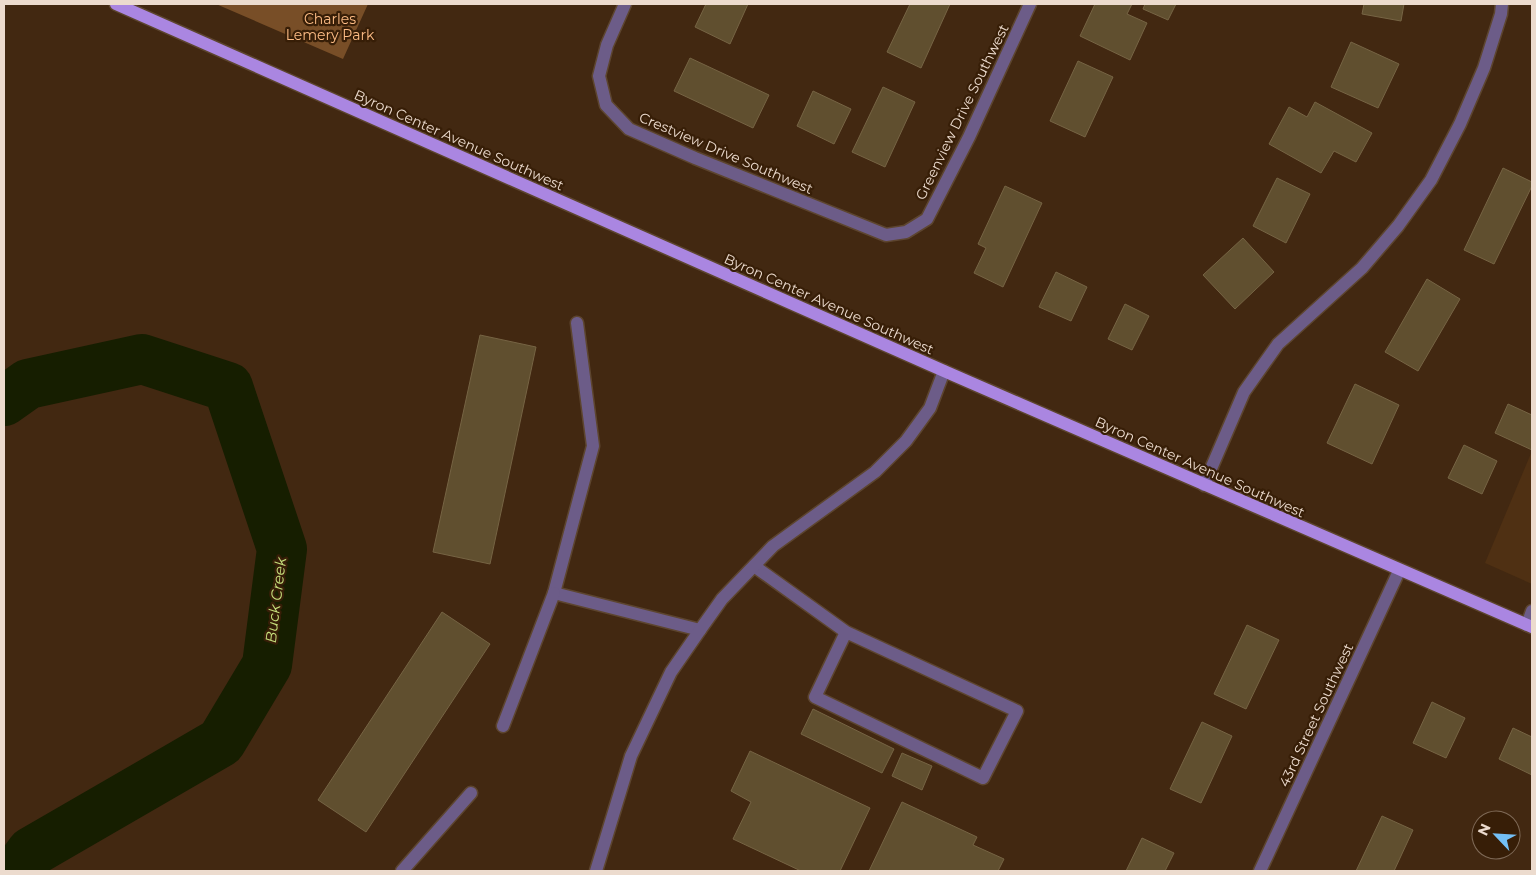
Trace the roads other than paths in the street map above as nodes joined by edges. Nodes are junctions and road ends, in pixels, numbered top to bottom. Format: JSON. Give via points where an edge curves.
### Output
{"nodes":[{"id":1,"x":116,"y":4,"type":"edge"},
{"id":2,"x":625,"y":4,"type":"edge"},
{"id":3,"x":1030,"y":4,"type":"edge"},
{"id":4,"x":1502,"y":4,"type":"edge"},
{"id":5,"x":886,"y":235,"type":"joint"},
{"id":6,"x":577,"y":323,"type":"dead end"},
{"id":7,"x":944,"y":371,"type":"junction"},
{"id":8,"x":1204,"y":485,"type":"junction"},
{"id":9,"x":754,"y":566,"type":"junction"},
{"id":10,"x":1399,"y":571,"type":"junction"},
{"id":11,"x":554,"y":593,"type":"junction"},
{"id":12,"x":1532,"y":611,"type":"edge"},
{"id":13,"x":1530,"y":626,"type":"edge"},
{"id":14,"x":700,"y":630,"type":"junction"},
{"id":15,"x":846,"y":632,"type":"junction"},
{"id":16,"x":503,"y":726,"type":"dead end"},
{"id":17,"x":471,"y":794,"type":"dead end"},
{"id":18,"x":402,"y":871,"type":"edge"},
{"id":19,"x":596,"y":871,"type":"edge"},
{"id":20,"x":1260,"y":871,"type":"edge"}],
"edges":[{"from":1,"to":7,"type":"main road","name":"Byron Center Avenue Southwest"},
{"from":2,"to":5,"type":"street","name":"Crestview Drive Southwest","via":[[607,45],[599,76],[606,105],[629,129]]},
{"from":3,"to":5,"type":"street","name":"Greenview Drive Southwest","via":[[927,219],[906,232]]},
{"from":4,"to":8,"type":"street","via":[[1484,68],[1431,180],[1362,268],[1278,344],[1244,392]]},
{"from":6,"to":11,"type":"street","via":[[593,446]]},
{"from":7,"to":8,"type":"main road","name":"Byron Center Avenue Southwest"},
{"from":7,"to":9,"type":"street","via":[[930,408],[900,447],[875,472],[773,546]]},
{"from":8,"to":10,"type":"main road","name":"Byron Center Avenue Southwest"},
{"from":9,"to":14,"type":"street","via":[[722,600]]},
{"from":9,"to":15,"type":"street"},
{"from":10,"to":13,"type":"main road","name":"Byron Center Avenue Southwest"},
{"from":10,"to":20,"type":"street","name":"43rd Street Southwest"},
{"from":11,"to":14,"type":"street"},
{"from":11,"to":16,"type":"street"},
{"from":12,"to":13,"type":"street"},
{"from":14,"to":19,"type":"street","via":[[672,672],[631,756]]},
{"from":15,"to":15,"type":"street","via":[[1017,711],[983,778],[815,697]]},
{"from":17,"to":18,"type":"street"}]}
